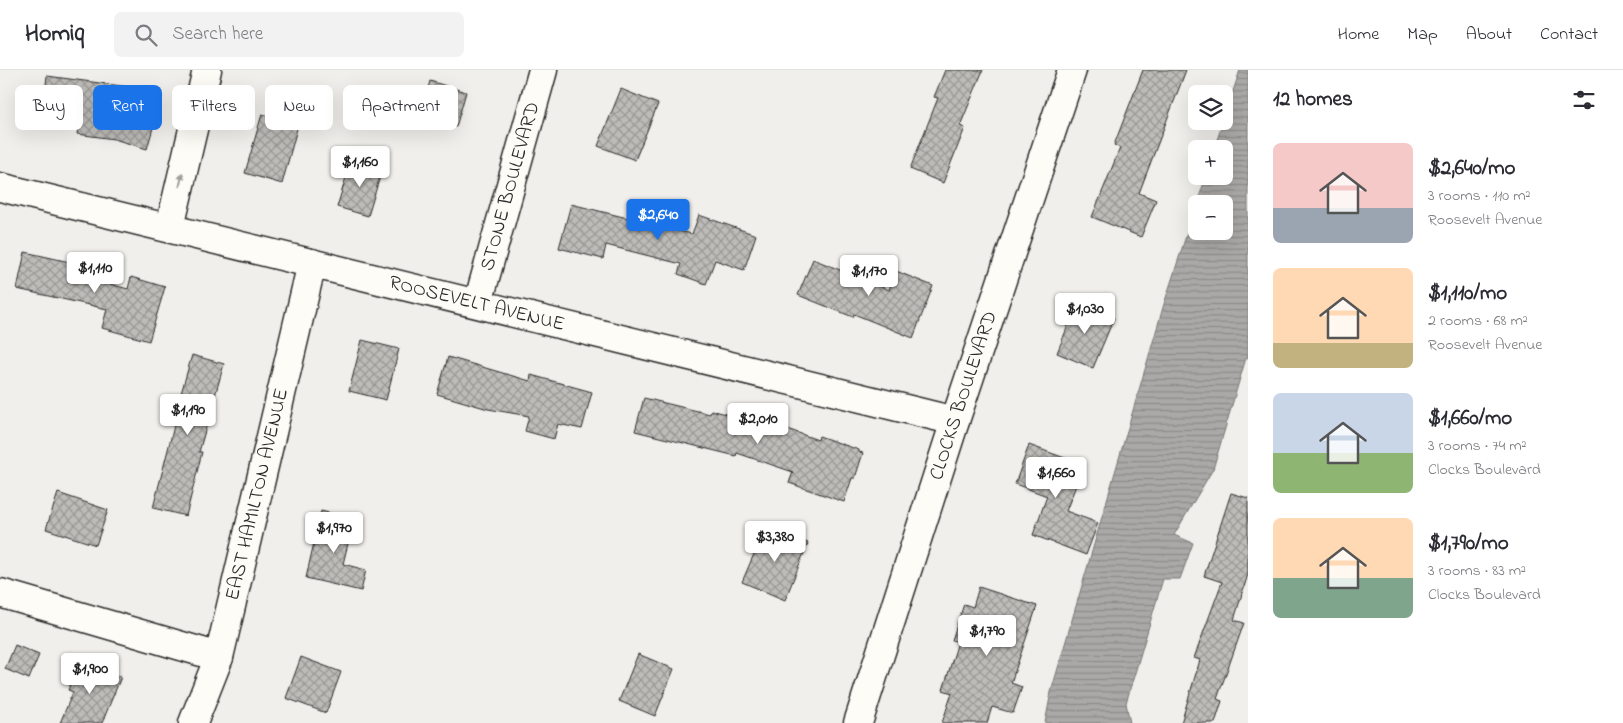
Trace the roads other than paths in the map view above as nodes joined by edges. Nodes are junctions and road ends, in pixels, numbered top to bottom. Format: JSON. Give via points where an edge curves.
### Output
{"nodes":[{"id":1,"x":207,"y":70,"type":"edge"},
{"id":2,"x":543,"y":70,"type":"edge"},
{"id":3,"x":1072,"y":70,"type":"edge"},
{"id":4,"x":0,"y":187,"type":"edge"},
{"id":5,"x":170,"y":227,"type":"junction"},
{"id":6,"x":312,"y":263,"type":"junction"},
{"id":7,"x":478,"y":303,"type":"junction"},
{"id":8,"x":955,"y":421,"type":"junction"},
{"id":9,"x":0,"y":593,"type":"edge"},
{"id":10,"x":219,"y":657,"type":"junction"},
{"id":11,"x":193,"y":723,"type":"edge"},
{"id":12,"x":858,"y":723,"type":"edge"}],
"edges":[{"from":5,"to":1,"type":"street","one_way":true},
{"from":2,"to":7,"type":"street","name":"STONE BOULEVARD"},
{"from":3,"to":8,"type":"street","name":"CLOCKS BOULEVARD"},
{"from":4,"to":5,"type":"street","name":"ROOSEVELT AVENUE"},
{"from":5,"to":6,"type":"street","name":"ROOSEVELT AVENUE"},
{"from":6,"to":7,"type":"street","name":"ROOSEVELT AVENUE"},
{"from":6,"to":10,"type":"street","name":"EAST HAMILTON AVENUE"},
{"from":7,"to":8,"type":"street","name":"ROOSEVELT AVENUE"},
{"from":8,"to":12,"type":"street","name":"CLOCKS BOULEVARD"},
{"from":9,"to":10,"type":"street"},
{"from":10,"to":11,"type":"street","name":"EAST HAMILTON AVENUE"}]}
